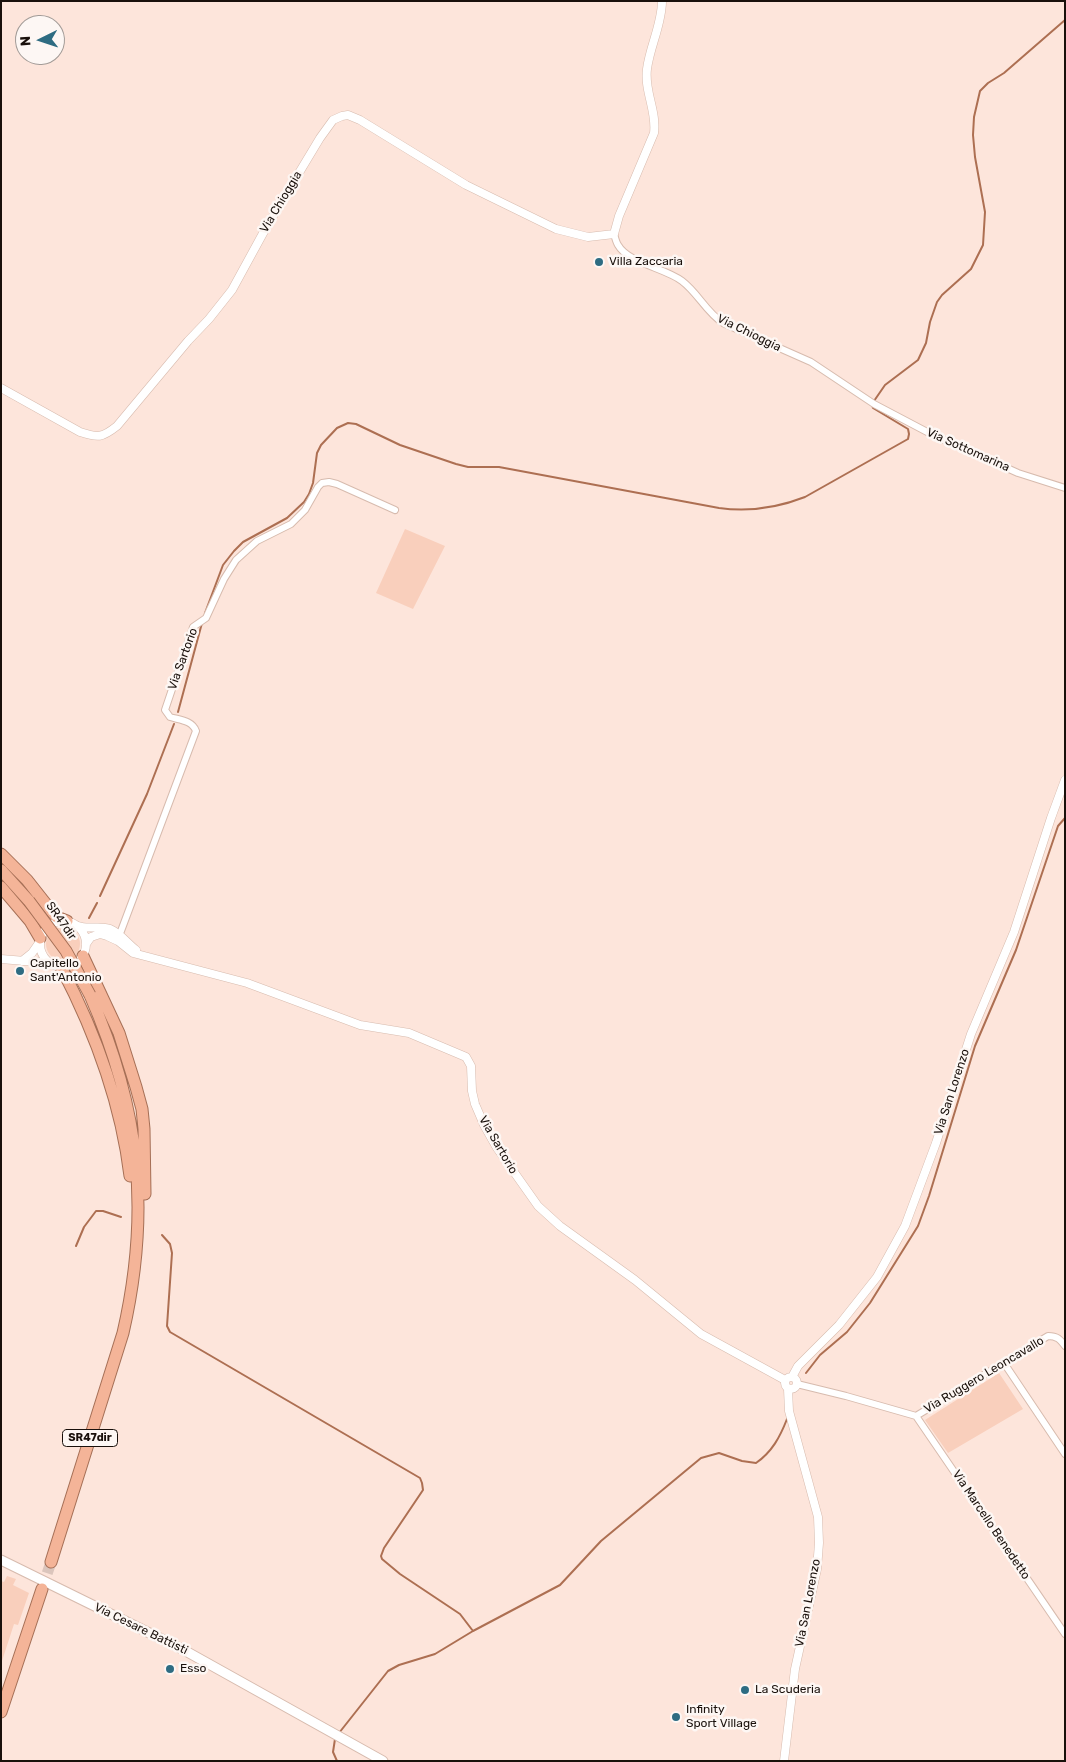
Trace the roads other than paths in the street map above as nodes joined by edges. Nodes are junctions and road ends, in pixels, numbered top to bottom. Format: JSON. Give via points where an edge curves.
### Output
{"nodes":[{"id":1,"x":662,"y":1,"type":"edge"},
{"id":2,"x":614,"y":234,"type":"junction"},
{"id":3,"x":1,"y":388,"type":"edge"},
{"id":4,"x":871,"y":402,"type":"joint"},
{"id":5,"x":1065,"y":488,"type":"edge"},
{"id":6,"x":394,"y":510,"type":"dead end"},
{"id":7,"x":1065,"y":780,"type":"edge"},
{"id":8,"x":1,"y":854,"type":"edge"},
{"id":9,"x":1,"y":870,"type":"edge"},
{"id":10,"x":1,"y":888,"type":"edge"},
{"id":11,"x":72,"y":923,"type":"junction"},
{"id":12,"x":117,"y":937,"type":"junction"},
{"id":13,"x":40,"y":941,"type":"junction"},
{"id":14,"x":86,"y":944,"type":"junction"},
{"id":15,"x":83,"y":956,"type":"junction"},
{"id":16,"x":1,"y":960,"type":"edge"},
{"id":17,"x":22,"y":961,"type":"junction"},
{"id":18,"x":49,"y":963,"type":"junction"},
{"id":19,"x":60,"y":968,"type":"junction"},
{"id":20,"x":136,"y":1265,"type":"junction"},
{"id":21,"x":1065,"y":1346,"type":"edge"},
{"id":22,"x":1004,"y":1363,"type":"junction"},
{"id":23,"x":789,"y":1379,"type":"junction"},
{"id":24,"x":797,"y":1384,"type":"junction"},
{"id":25,"x":788,"y":1389,"type":"junction"},
{"id":26,"x":916,"y":1416,"type":"junction"},
{"id":27,"x":1065,"y":1454,"type":"edge"},
{"id":28,"x":2,"y":1561,"type":"edge"},
{"id":29,"x":51,"y":1562,"type":"tunnel mouth"},
{"id":30,"x":42,"y":1589,"type":"tunnel mouth"},
{"id":31,"x":1065,"y":1634,"type":"edge"},
{"id":32,"x":1,"y":1712,"type":"edge"},
{"id":33,"x":384,"y":1761,"type":"edge"},
{"id":34,"x":784,"y":1761,"type":"edge"}],
"edges":[{"from":1,"to":2,"type":"street","via":[[646,85],[656,122],[654,133]]},
{"from":2,"to":3,"type":"street","name":"Via Chioggia","via":[[588,237],[556,229],[466,185],[360,120],[342,116],[333,120],[320,138],[232,290],[106,435],[80,432]]},
{"from":2,"to":4,"type":"street","name":"Via Chioggia","via":[[618,245],[628,256],[684,282],[710,314],[723,323],[811,362]]},
{"from":4,"to":5,"type":"street","name":"Via Sottomarina","via":[[991,462]]},
{"from":6,"to":12,"type":"street","name":"Via Sartorio","via":[[337,484],[322,483],[305,510],[291,524],[256,541],[236,560],[206,618],[193,627],[166,710],[170,717],[189,722],[196,730]]},
{"from":7,"to":23,"type":"street","name":"Via San Lorenzo","via":[[1014,932],[971,1034],[905,1226],[877,1277],[839,1325]]},
{"from":8,"to":11,"type":"highway","via":[[57,917]]},
{"from":9,"to":20,"type":"highway","name":"SR47dir","number":"SR47dir","bridge":true,"via":[[30,901],[66,951],[90,995],[112,1049],[132,1126],[138,1200]]},
{"from":10,"to":13,"type":"highway","via":[[30,921]]},
{"from":11,"to":12,"type":"street","name":"Via Sartorio","via":[[85,928],[109,929]]},
{"from":11,"to":13,"type":"street","via":[[53,923],[47,927]]},
{"from":11,"to":14,"type":"street","via":[[84,934]]},
{"from":12,"to":14,"type":"street","via":[[100,934],[91,937]]},
{"from":12,"to":23,"type":"street","name":"Via Sartorio","via":[[145,957],[247,983],[360,1024],[409,1033],[466,1057],[471,1066],[475,1104],[484,1126],[538,1206],[701,1334]]},
{"from":13,"to":17,"type":"street"},
{"from":13,"to":18,"type":"street","via":[[42,954]]},
{"from":14,"to":15,"type":"street"},
{"from":15,"to":19,"type":"street","via":[[73,965]]},
{"from":15,"to":20,"type":"highway","via":[[118,1032],[142,1109],[145,1218]]},
{"from":16,"to":17,"type":"street"},
{"from":17,"to":18,"type":"street"},
{"from":18,"to":19,"type":"street"},
{"from":19,"to":20,"type":"highway","via":[[94,1036],[114,1098],[129,1165]]},
{"from":20,"to":29,"type":"highway","number":"SR47dir","via":[[118,1348]]},
{"from":21,"to":22,"type":"street","name":"Via Ruggero Leoncavallo","via":[[1055,1336],[1048,1336]]},
{"from":22,"to":26,"type":"street","name":"Via Ruggero Leoncavallo"},
{"from":22,"to":27,"type":"street"},
{"from":23,"to":24,"type":"street"},
{"from":23,"to":25,"type":"street","via":[[785,1386]]},
{"from":24,"to":25,"type":"street"},
{"from":24,"to":26,"type":"street","name":"Via Ruggero Leoncavallo"},
{"from":25,"to":34,"type":"street","name":"Via San Lorenzo","via":[[789,1411],[818,1518],[819,1543],[817,1569],[795,1669]]},
{"from":26,"to":31,"type":"street","name":"Via Marcello Benedetto"},
{"from":28,"to":33,"type":"main road","name":"Via Cesare Battisti","via":[[182,1649]]},
{"from":30,"to":32,"type":"highway"}]}
